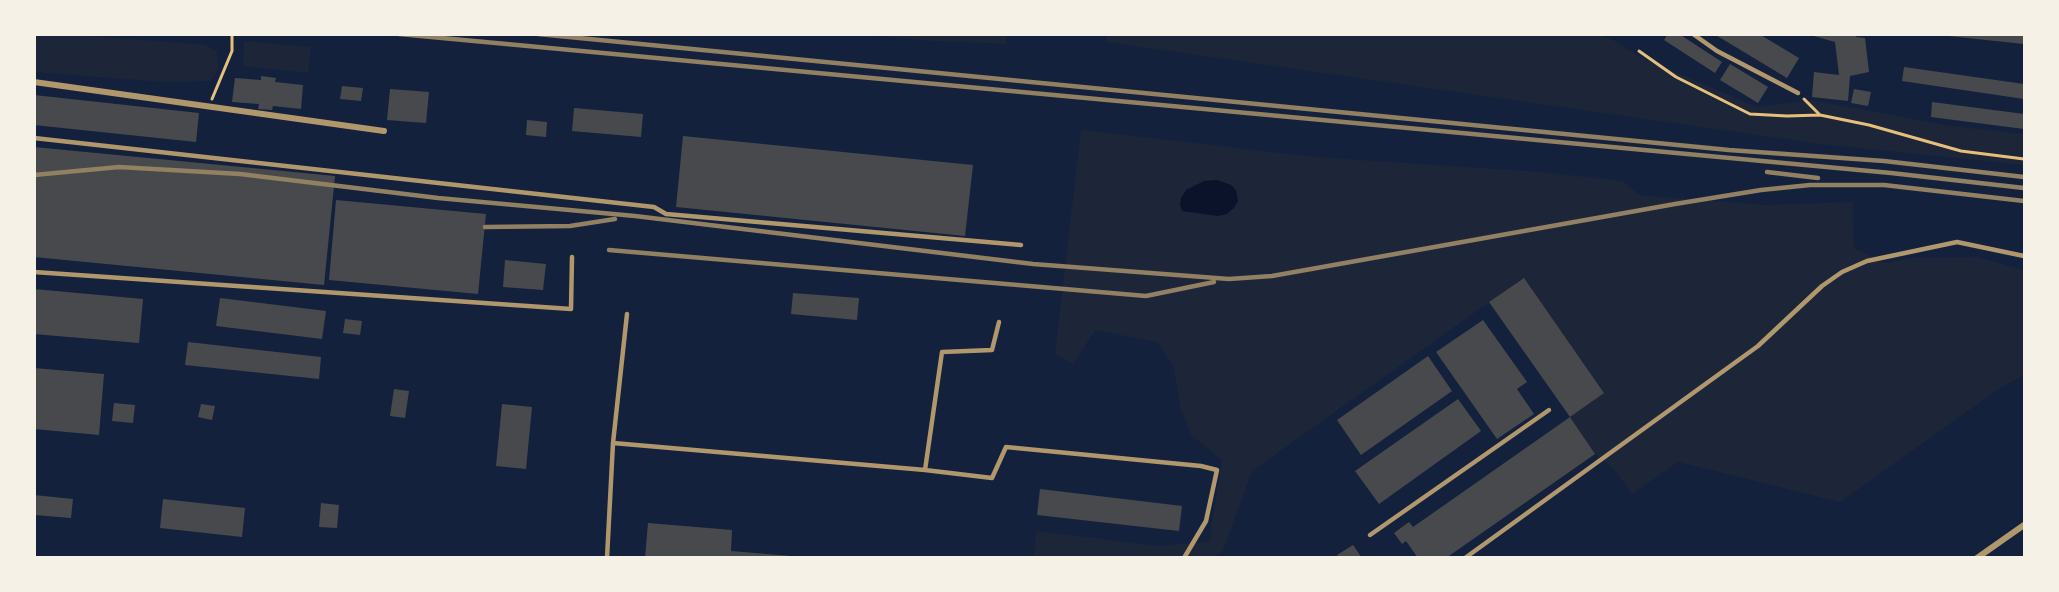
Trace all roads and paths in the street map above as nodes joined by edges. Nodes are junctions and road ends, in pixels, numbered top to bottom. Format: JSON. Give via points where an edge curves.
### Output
{"nodes":[{"id":1,"x":232,"y":34,"type":"edge"},
{"id":2,"x":1693,"y":34,"type":"edge"},
{"id":3,"x":1639,"y":51,"type":"dead end"},
{"id":4,"x":34,"y":82,"type":"edge"},
{"id":5,"x":1798,"y":93,"type":"joint"},
{"id":6,"x":209,"y":106,"type":"junction"},
{"id":7,"x":1820,"y":115,"type":"junction"},
{"id":8,"x":384,"y":131,"type":"dead end"},
{"id":9,"x":34,"y":138,"type":"edge"},
{"id":10,"x":2025,"y":159,"type":"edge"},
{"id":11,"x":1021,"y":245,"type":"dead end"},
{"id":12,"x":2025,"y":256,"type":"edge"},
{"id":13,"x":572,"y":258,"type":"dead end"},
{"id":14,"x":34,"y":272,"type":"edge"},
{"id":15,"x":627,"y":314,"type":"dead end"},
{"id":16,"x":999,"y":322,"type":"dead end"},
{"id":17,"x":1549,"y":410,"type":"dead end"},
{"id":18,"x":613,"y":443,"type":"junction"},
{"id":19,"x":925,"y":470,"type":"junction"},
{"id":20,"x":2025,"y":525,"type":"edge"},
{"id":21,"x":1370,"y":535,"type":"dead end"},
{"id":22,"x":607,"y":558,"type":"edge"},
{"id":23,"x":1184,"y":558,"type":"edge"},
{"id":24,"x":1465,"y":558,"type":"edge"},
{"id":25,"x":1977,"y":558,"type":"edge"}],
"edges":[{"from":1,"to":6,"type":"path","via":[[232,51]]},
{"from":2,"to":5,"type":"lane","via":[[1717,51]]},
{"from":3,"to":7,"type":"path","via":[[1676,77],[1750,114]]},
{"from":4,"to":6,"type":"street"},
{"from":5,"to":7,"type":"path"},
{"from":6,"to":8,"type":"street"},
{"from":7,"to":10,"type":"path","via":[[1961,151]]},
{"from":9,"to":11,"type":"lane","via":[[654,207],[666,214]]},
{"from":12,"to":24,"type":"lane","via":[[1957,242],[1867,261],[1842,272],[1758,346]]},
{"from":13,"to":14,"type":"lane","via":[[571,309]]},
{"from":15,"to":18,"type":"lane"},
{"from":16,"to":19,"type":"lane","via":[[992,350],[942,352]]},
{"from":17,"to":21,"type":"lane"},
{"from":18,"to":19,"type":"lane"},
{"from":18,"to":22,"type":"lane"},
{"from":19,"to":23,"type":"lane","via":[[992,478],[1006,447],[1217,470],[1206,521]]},
{"from":20,"to":25,"type":"street"}]}
